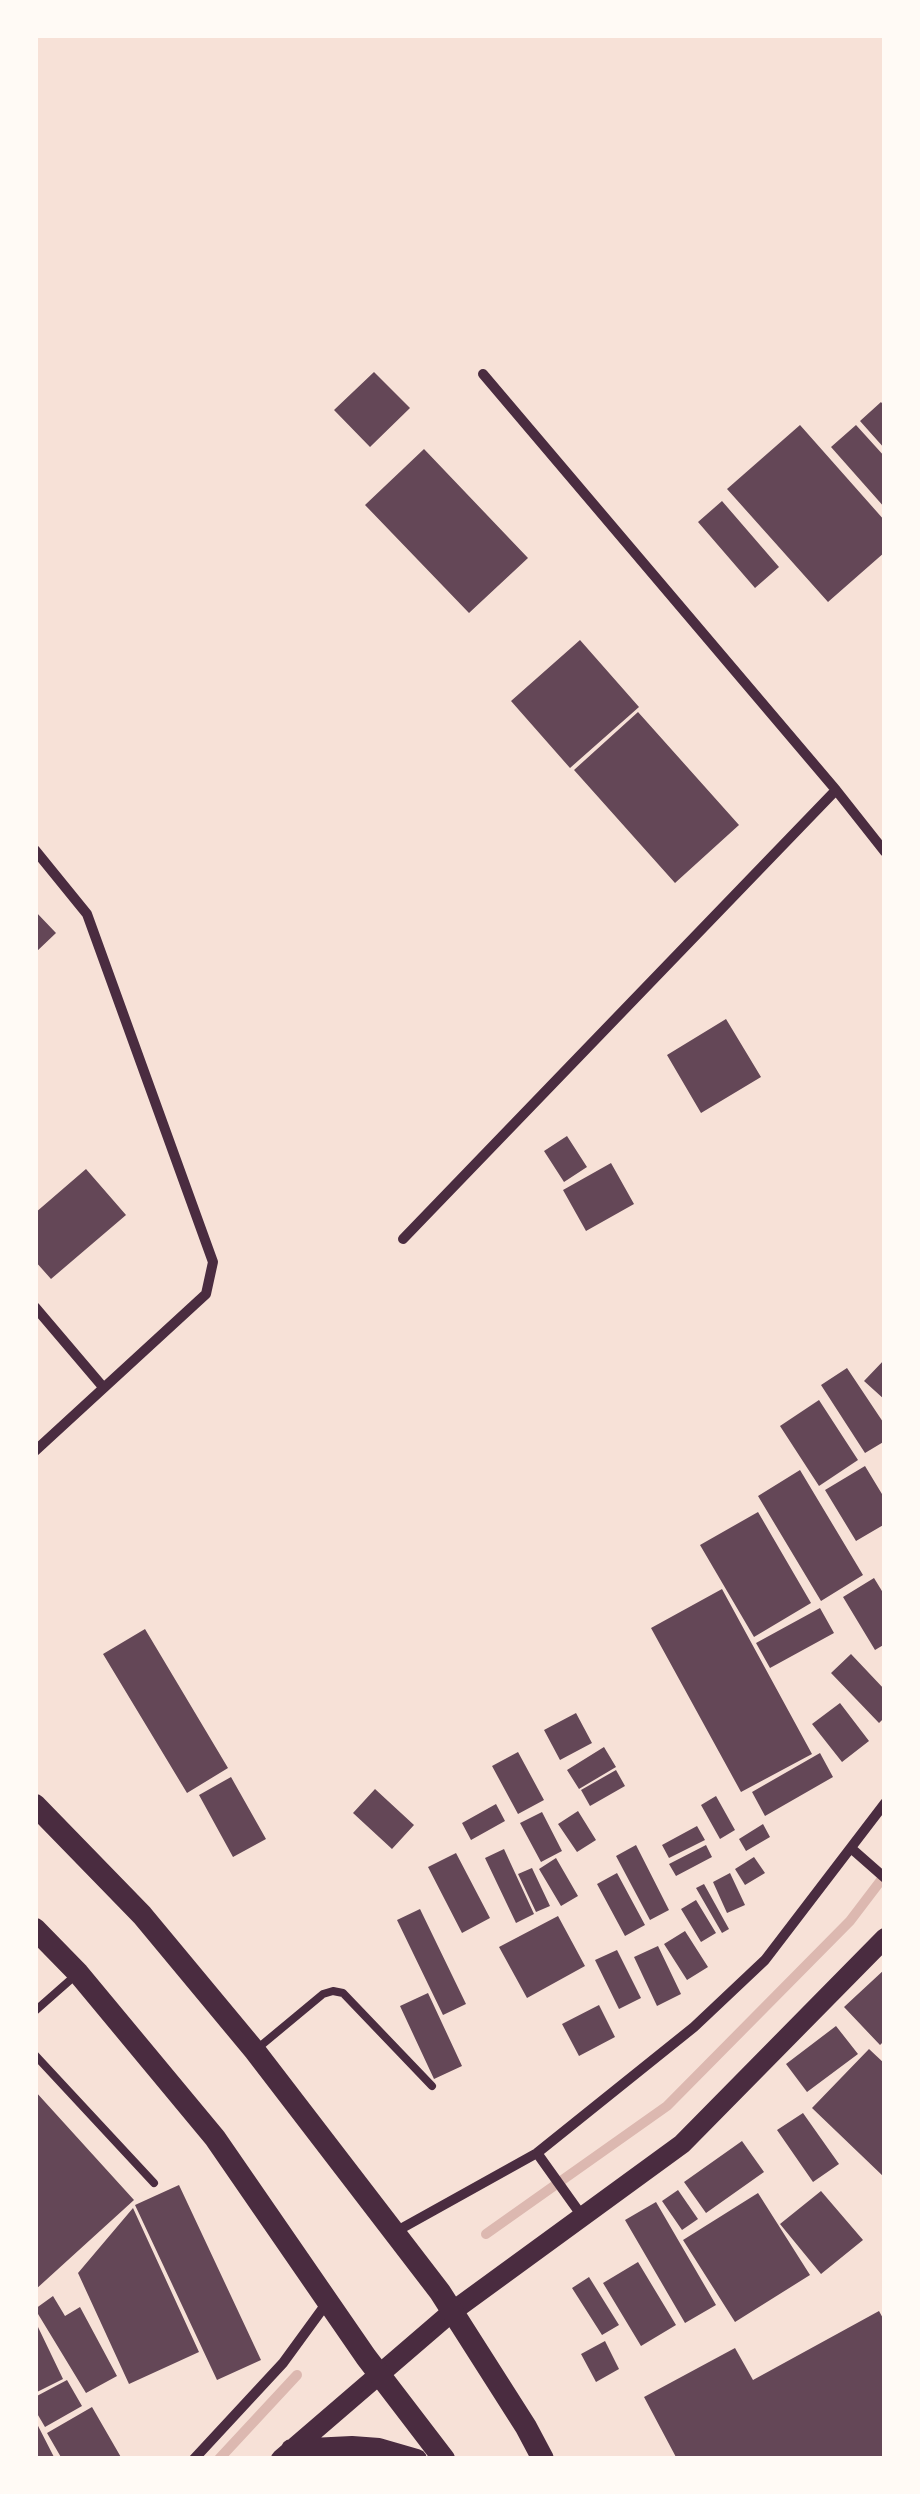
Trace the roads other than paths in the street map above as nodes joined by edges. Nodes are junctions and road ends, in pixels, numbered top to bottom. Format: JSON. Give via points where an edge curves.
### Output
{"nodes":[{"id":1,"x":482,"y":374,"type":"dead end"},
{"id":2,"x":836,"y":790,"type":"junction"},
{"id":3,"x":35,"y":850,"type":"edge"},
{"id":4,"x":885,"y":852,"type":"edge"},
{"id":5,"x":403,"y":1239,"type":"dead end"},
{"id":6,"x":35,"y":1307,"type":"edge"},
{"id":7,"x":103,"y":1386,"type":"junction"},
{"id":8,"x":35,"y":1451,"type":"edge"},
{"id":9,"x":885,"y":1803,"type":"edge"},
{"id":10,"x":35,"y":1805,"type":"edge"},
{"id":11,"x":852,"y":1849,"type":"junction"},
{"id":12,"x":885,"y":1878,"type":"edge"},
{"id":13,"x":35,"y":1929,"type":"edge"},
{"id":14,"x":885,"y":1938,"type":"edge"},
{"id":15,"x":78,"y":1973,"type":"junction"},
{"id":16,"x":35,"y":2011,"type":"edge"},
{"id":17,"x":255,"y":2051,"type":"junction"},
{"id":18,"x":35,"y":2055,"type":"edge"},
{"id":19,"x":432,"y":2086,"type":"dead end"},
{"id":20,"x":540,"y":2158,"type":"junction"},
{"id":21,"x":154,"y":2182,"type":"dead end"},
{"id":22,"x":576,"y":2210,"type":"junction"},
{"id":23,"x":394,"y":2232,"type":"junction"},
{"id":24,"x":446,"y":2301,"type":"junction"},
{"id":25,"x":327,"y":2302,"type":"junction"},
{"id":26,"x":372,"y":2365,"type":"junction"},
{"id":27,"x":286,"y":2454,"type":"edge"},
{"id":28,"x":194,"y":2459,"type":"edge"},
{"id":29,"x":417,"y":2459,"type":"edge"},
{"id":30,"x":444,"y":2459,"type":"edge"},
{"id":31,"x":543,"y":2459,"type":"edge"}],
"edges":[{"from":1,"to":2,"type":"street"},
{"from":2,"to":4,"type":"street"},
{"from":2,"to":5,"type":"street"},
{"from":3,"to":7,"type":"street","via":[[86,914],[213,1262],[206,1294]]},
{"from":6,"to":7,"type":"street"},
{"from":7,"to":8,"type":"street"},
{"from":9,"to":11,"type":"street"},
{"from":10,"to":17,"type":"main road","via":[[142,1915]]},
{"from":11,"to":12,"type":"street"},
{"from":11,"to":20,"type":"street","via":[[766,1960]]},
{"from":13,"to":15,"type":"main road"},
{"from":14,"to":22,"type":"main road","via":[[682,2144]]},
{"from":15,"to":16,"type":"lane"},
{"from":15,"to":25,"type":"main road","via":[[215,2138]]},
{"from":17,"to":19,"type":"lane","via":[[333,1991],[343,1993]]},
{"from":17,"to":23,"type":"main road"},
{"from":18,"to":21,"type":"lane"},
{"from":20,"to":22,"type":"street"},
{"from":20,"to":23,"type":"street"},
{"from":22,"to":24,"type":"main road"},
{"from":23,"to":24,"type":"main road"},
{"from":24,"to":26,"type":"main road"},
{"from":24,"to":31,"type":"main road"},
{"from":25,"to":26,"type":"main road"},
{"from":25,"to":28,"type":"street","via":[[283,2363]]},
{"from":26,"to":27,"type":"main road"},
{"from":26,"to":30,"type":"main road"},
{"from":27,"to":29,"type":"main road","via":[[352,2446]]}]}
